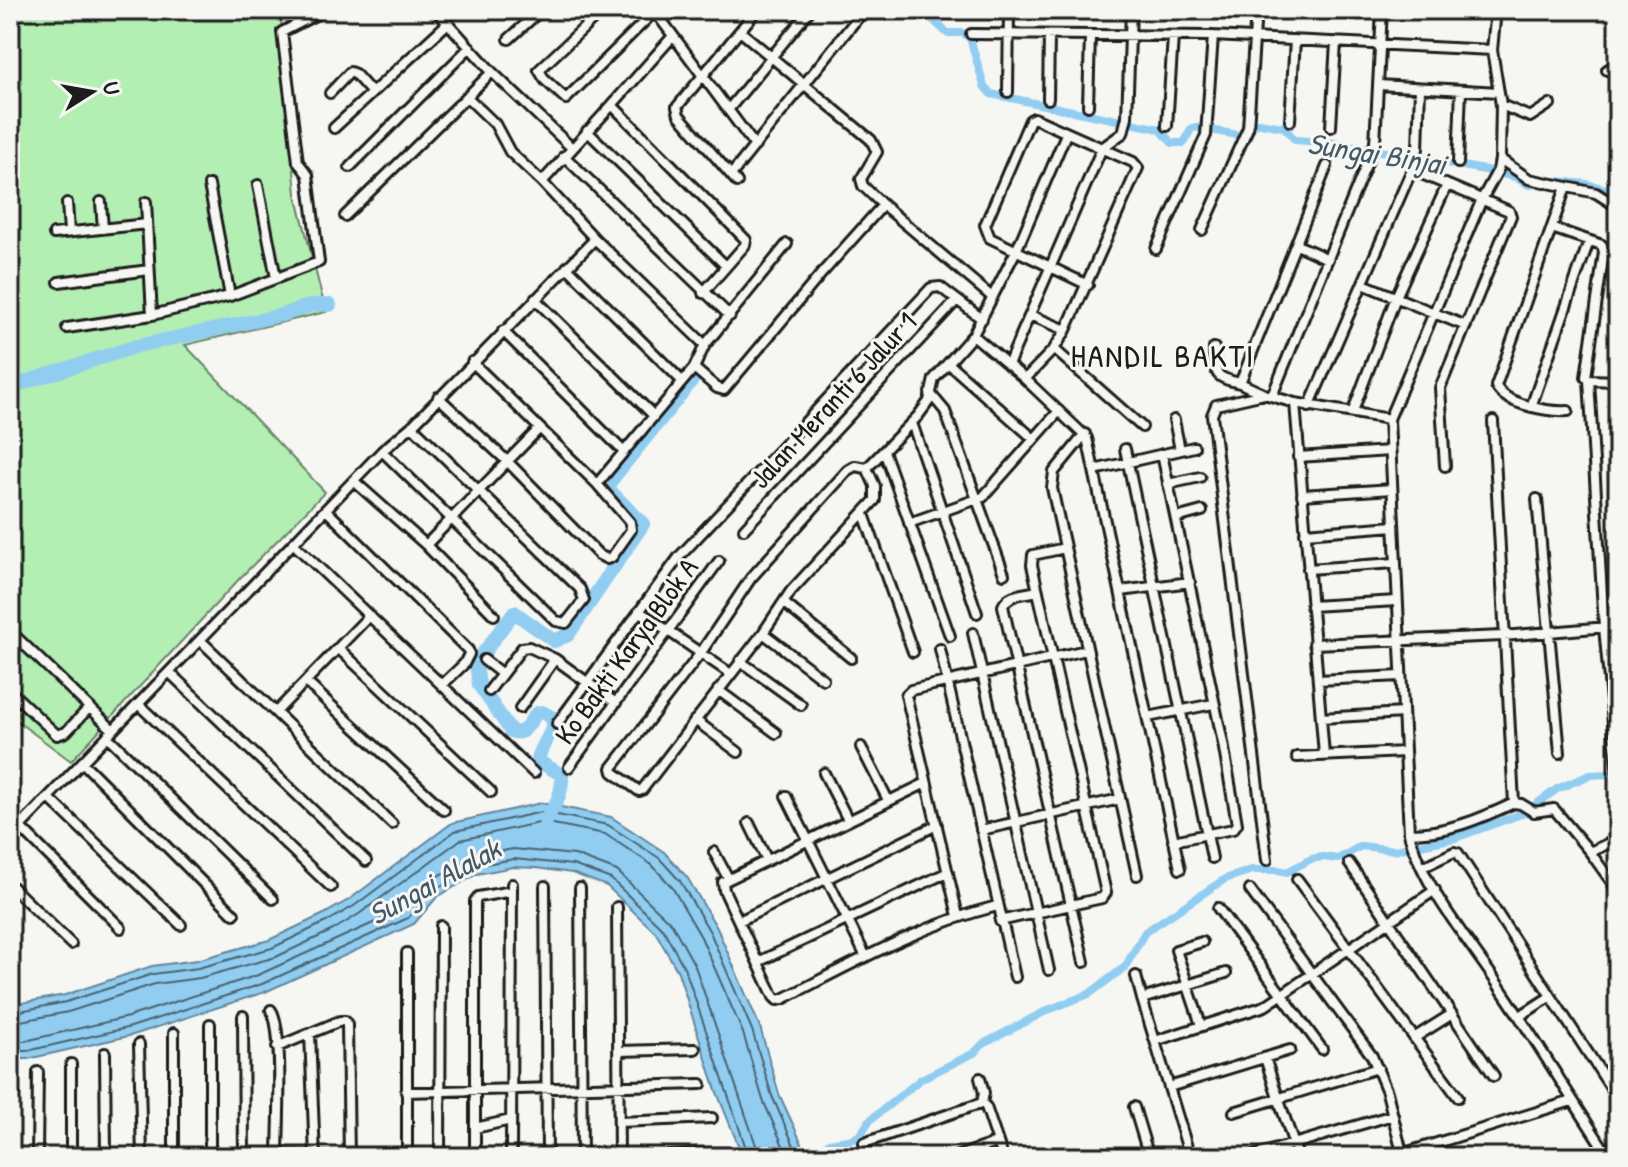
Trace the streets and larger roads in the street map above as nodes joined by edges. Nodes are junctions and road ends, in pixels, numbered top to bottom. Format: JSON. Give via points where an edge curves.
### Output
{"nodes":[{"id":1,"x":325,"y":10,"type":"edge"},
{"id":2,"x":436,"y":10,"type":"edge"},
{"id":3,"x":541,"y":10,"type":"edge"},
{"id":4,"x":603,"y":10,"type":"edge"},
{"id":5,"x":655,"y":10,"type":"edge"},
{"id":6,"x":757,"y":10,"type":"edge"},
{"id":7,"x":810,"y":10,"type":"edge"},
{"id":8,"x":864,"y":10,"type":"edge"},
{"id":9,"x":1009,"y":10,"type":"edge"},
{"id":10,"x":1131,"y":10,"type":"edge"},
{"id":11,"x":1256,"y":10,"type":"edge"},
{"id":12,"x":1382,"y":10,"type":"edge"},
{"id":13,"x":1496,"y":10,"type":"edge"},
{"id":14,"x":448,"y":23,"type":"junction"},
{"id":15,"x":740,"y":31,"type":"junction"},
{"id":16,"x":971,"y":34,"type":"dead end"},
{"id":17,"x":1009,"y":34,"type":"junction"},
{"id":18,"x":1049,"y":35,"type":"junction"},
{"id":19,"x":673,"y":36,"type":"junction"},
{"id":20,"x":1090,"y":36,"type":"junction"},
{"id":21,"x":1213,"y":36,"type":"junction"},
{"id":22,"x":1132,"y":37,"type":"junction"},
{"id":23,"x":1173,"y":37,"type":"junction"},
{"id":24,"x":1255,"y":38,"type":"junction"},
{"id":25,"x":509,"y":39,"type":"dead end"},
{"id":26,"x":1295,"y":40,"type":"junction"},
{"id":27,"x":1336,"y":42,"type":"junction"},
{"id":28,"x":1381,"y":45,"type":"junction"},
{"id":29,"x":470,"y":47,"type":"junction"},
{"id":30,"x":1492,"y":50,"type":"junction"},
{"id":31,"x":770,"y":57,"type":"junction"},
{"id":32,"x":1618,"y":64,"type":"edge"},
{"id":33,"x":1607,"y":70,"type":"dead end"},
{"id":34,"x":492,"y":72,"type":"junction"},
{"id":35,"x":704,"y":76,"type":"junction"},
{"id":36,"x":805,"y":84,"type":"junction"},
{"id":37,"x":1378,"y":85,"type":"junction"},
{"id":38,"x":1420,"y":88,"type":"junction"},
{"id":39,"x":1461,"y":90,"type":"junction"},
{"id":40,"x":1008,"y":92,"type":"dead end"},
{"id":41,"x":1499,"y":92,"type":"junction"},
{"id":42,"x":330,"y":93,"type":"dead end"},
{"id":43,"x":372,"y":93,"type":"junction"},
{"id":44,"x":468,"y":98,"type":"junction"},
{"id":45,"x":1048,"y":99,"type":"dead end"},
{"id":46,"x":1550,"y":104,"type":"dead end"},
{"id":47,"x":612,"y":105,"type":"junction"},
{"id":48,"x":1501,"y":105,"type":"junction"},
{"id":49,"x":1088,"y":106,"type":"dead end"},
{"id":50,"x":728,"y":110,"type":"junction"},
{"id":51,"x":1290,"y":121,"type":"dead end"},
{"id":52,"x":1167,"y":126,"type":"dead end"},
{"id":53,"x":1331,"y":127,"type":"dead end"},
{"id":54,"x":334,"y":128,"type":"dead end"},
{"id":55,"x":587,"y":131,"type":"junction"},
{"id":56,"x":1066,"y":134,"type":"junction"},
{"id":57,"x":755,"y":146,"type":"junction"},
{"id":58,"x":572,"y":148,"type":"junction"},
{"id":59,"x":1102,"y":148,"type":"junction"},
{"id":60,"x":1418,"y":149,"type":"dead end"},
{"id":61,"x":564,"y":156,"type":"junction"},
{"id":62,"x":1500,"y":159,"type":"junction"},
{"id":63,"x":1458,"y":163,"type":"dead end"},
{"id":64,"x":1327,"y":166,"type":"dead end"},
{"id":65,"x":350,"y":167,"type":"dead end"},
{"id":66,"x":542,"y":182,"type":"junction"},
{"id":67,"x":209,"y":185,"type":"dead end"},
{"id":68,"x":258,"y":185,"type":"dead end"},
{"id":69,"x":1447,"y":185,"type":"junction"},
{"id":70,"x":1566,"y":187,"type":"junction"},
{"id":71,"x":1482,"y":199,"type":"junction"},
{"id":72,"x":101,"y":202,"type":"dead end"},
{"id":73,"x":146,"y":202,"type":"dead end"},
{"id":74,"x":67,"y":203,"type":"dead end"},
{"id":75,"x":883,"y":205,"type":"junction"},
{"id":76,"x":1618,"y":207,"type":"edge"},
{"id":77,"x":345,"y":216,"type":"dead end"},
{"id":78,"x":147,"y":224,"type":"junction"},
{"id":79,"x":1552,"y":228,"type":"junction"},
{"id":80,"x":103,"y":229,"type":"junction"},
{"id":81,"x":1202,"y":230,"type":"dead end"},
{"id":82,"x":69,"y":232,"type":"junction"},
{"id":83,"x":54,"y":234,"type":"dead end"},
{"id":84,"x":595,"y":239,"type":"junction"},
{"id":85,"x":1589,"y":241,"type":"junction"},
{"id":86,"x":787,"y":244,"type":"dead end"},
{"id":87,"x":1297,"y":245,"type":"junction"},
{"id":88,"x":1017,"y":249,"type":"junction"},
{"id":89,"x":1156,"y":249,"type":"dead end"},
{"id":90,"x":1328,"y":259,"type":"junction"},
{"id":91,"x":726,"y":266,"type":"junction"},
{"id":92,"x":1051,"y":266,"type":"junction"},
{"id":93,"x":567,"y":267,"type":"junction"},
{"id":94,"x":149,"y":270,"type":"junction"},
{"id":95,"x":276,"y":278,"type":"junction"},
{"id":96,"x":59,"y":282,"type":"dead end"},
{"id":97,"x":1363,"y":284,"type":"junction"},
{"id":98,"x":1088,"y":285,"type":"junction"},
{"id":99,"x":703,"y":293,"type":"junction"},
{"id":100,"x":230,"y":296,"type":"junction"},
{"id":101,"x":992,"y":297,"type":"junction"},
{"id":102,"x":1396,"y":297,"type":"junction"},
{"id":103,"x":535,"y":299,"type":"junction"},
{"id":104,"x":956,"y":301,"type":"junction"},
{"id":105,"x":1433,"y":313,"type":"junction"},
{"id":106,"x":152,"y":315,"type":"junction"},
{"id":107,"x":1030,"y":315,"type":"junction"},
{"id":108,"x":730,"y":316,"type":"junction"},
{"id":109,"x":982,"y":319,"type":"junction"},
{"id":110,"x":1466,"y":326,"type":"junction"},
{"id":111,"x":67,"y":328,"type":"dead end"},
{"id":112,"x":1066,"y":330,"type":"junction"},
{"id":113,"x":503,"y":331,"type":"junction"},
{"id":114,"x":973,"y":335,"type":"junction"},
{"id":115,"x":705,"y":345,"type":"junction"},
{"id":116,"x":1214,"y":348,"type":"dead end"},
{"id":117,"x":1054,"y":349,"type":"junction"},
{"id":118,"x":472,"y":362,"type":"junction"},
{"id":119,"x":948,"y":363,"type":"junction"},
{"id":120,"x":1008,"y":365,"type":"junction"},
{"id":121,"x":694,"y":368,"type":"junction"},
{"id":122,"x":1025,"y":379,"type":"junction"},
{"id":123,"x":1589,"y":380,"type":"junction"},
{"id":124,"x":682,"y":381,"type":"junction"},
{"id":125,"x":1618,"y":381,"type":"edge"},
{"id":126,"x":1240,"y":383,"type":"junction"},
{"id":127,"x":930,"y":393,"type":"junction"},
{"id":128,"x":1268,"y":395,"type":"junction"},
{"id":129,"x":438,"y":397,"type":"junction"},
{"id":130,"x":1295,"y":403,"type":"junction"},
{"id":131,"x":1309,"y":407,"type":"junction"},
{"id":132,"x":1531,"y":407,"type":"junction"},
{"id":133,"x":1059,"y":411,"type":"junction"},
{"id":134,"x":1353,"y":411,"type":"junction"},
{"id":135,"x":1568,"y":411,"type":"dead end"},
{"id":136,"x":653,"y":415,"type":"junction"},
{"id":137,"x":1389,"y":419,"type":"junction"},
{"id":138,"x":1174,"y":420,"type":"dead end"},
{"id":139,"x":1493,"y":421,"type":"dead end"},
{"id":140,"x":912,"y":423,"type":"junction"},
{"id":141,"x":412,"y":426,"type":"junction"},
{"id":142,"x":1142,"y":427,"type":"dead end"},
{"id":143,"x":538,"y":430,"type":"junction"},
{"id":144,"x":1085,"y":434,"type":"junction"},
{"id":145,"x":1034,"y":439,"type":"junction"},
{"id":146,"x":1194,"y":447,"type":"dead end"},
{"id":147,"x":1125,"y":449,"type":"dead end"},
{"id":148,"x":1180,"y":450,"type":"junction"},
{"id":149,"x":382,"y":451,"type":"junction"},
{"id":150,"x":623,"y":451,"type":"junction"},
{"id":151,"x":884,"y":451,"type":"junction"},
{"id":152,"x":1390,"y":451,"type":"junction"},
{"id":153,"x":1162,"y":454,"type":"junction"},
{"id":154,"x":1298,"y":457,"type":"junction"},
{"id":155,"x":508,"y":462,"type":"junction"},
{"id":156,"x":1128,"y":462,"type":"junction"},
{"id":157,"x":1445,"y":466,"type":"dead end"},
{"id":158,"x":867,"y":468,"type":"junction"},
{"id":159,"x":1094,"y":470,"type":"junction"},
{"id":160,"x":1200,"y":477,"type":"dead end"},
{"id":161,"x":355,"y":482,"type":"junction"},
{"id":162,"x":597,"y":484,"type":"junction"},
{"id":163,"x":1168,"y":484,"type":"junction"},
{"id":164,"x":1392,"y":489,"type":"junction"},
{"id":165,"x":480,"y":491,"type":"junction"},
{"id":166,"x":1302,"y":495,"type":"junction"},
{"id":167,"x":1537,"y":499,"type":"dead end"},
{"id":168,"x":978,"y":500,"type":"junction"},
{"id":169,"x":327,"y":511,"type":"junction"},
{"id":170,"x":943,"y":511,"type":"junction"},
{"id":171,"x":1202,"y":511,"type":"dead end"},
{"id":172,"x":864,"y":514,"type":"junction"},
{"id":173,"x":1176,"y":518,"type":"junction"},
{"id":174,"x":452,"y":520,"type":"junction"},
{"id":175,"x":909,"y":523,"type":"junction"},
{"id":176,"x":1394,"y":526,"type":"junction"},
{"id":177,"x":744,"y":529,"type":"dead end"},
{"id":178,"x":1305,"y":533,"type":"junction"},
{"id":179,"x":294,"y":544,"type":"junction"},
{"id":180,"x":426,"y":545,"type":"junction"},
{"id":181,"x":1065,"y":548,"type":"junction"},
{"id":182,"x":719,"y":561,"type":"dead end"},
{"id":183,"x":1395,"y":563,"type":"junction"},
{"id":184,"x":1308,"y":569,"type":"junction"},
{"id":185,"x":1004,"y":574,"type":"dead end"},
{"id":186,"x":1190,"y":582,"type":"junction"},
{"id":187,"x":1154,"y":589,"type":"junction"},
{"id":188,"x":1038,"y":591,"type":"junction"},
{"id":189,"x":1121,"y":591,"type":"junction"},
{"id":190,"x":1397,"y":601,"type":"junction"},
{"id":191,"x":784,"y":603,"type":"junction"},
{"id":192,"x":1311,"y":606,"type":"junction"},
{"id":193,"x":639,"y":611,"type":"junction"},
{"id":194,"x":977,"y":613,"type":"dead end"},
{"id":195,"x":494,"y":615,"type":"dead end"},
{"id":196,"x":369,"y":616,"type":"junction"},
{"id":197,"x":1618,"y":626,"type":"edge"},
{"id":198,"x":1604,"y":627,"type":"junction"},
{"id":199,"x":1547,"y":630,"type":"junction"},
{"id":200,"x":10,"y":631,"type":"edge"},
{"id":201,"x":667,"y":633,"type":"junction"},
{"id":202,"x":763,"y":633,"type":"junction"},
{"id":203,"x":973,"y":633,"type":"dead end"},
{"id":204,"x":950,"y":636,"type":"dead end"},
{"id":205,"x":1503,"y":636,"type":"junction"},
{"id":206,"x":1399,"y":639,"type":"junction"},
{"id":207,"x":200,"y":640,"type":"junction"},
{"id":208,"x":1314,"y":644,"type":"junction"},
{"id":209,"x":338,"y":648,"type":"junction"},
{"id":210,"x":940,"y":649,"type":"dead end"},
{"id":211,"x":1086,"y":650,"type":"junction"},
{"id":212,"x":913,"y":652,"type":"dead end"},
{"id":213,"x":700,"y":654,"type":"junction"},
{"id":214,"x":851,"y":658,"type":"dead end"},
{"id":215,"x":1053,"y":658,"type":"junction"},
{"id":216,"x":555,"y":659,"type":"junction"},
{"id":217,"x":484,"y":660,"type":"dead end"},
{"id":218,"x":740,"y":661,"type":"junction"},
{"id":219,"x":1016,"y":667,"type":"junction"},
{"id":220,"x":169,"y":672,"type":"junction"},
{"id":221,"x":502,"y":674,"type":"junction"},
{"id":222,"x":731,"y":674,"type":"junction"},
{"id":223,"x":982,"y":674,"type":"junction"},
{"id":224,"x":1401,"y":676,"type":"junction"},
{"id":225,"x":823,"y":679,"type":"dead end"},
{"id":226,"x":587,"y":680,"type":"junction"},
{"id":227,"x":1318,"y":680,"type":"junction"},
{"id":228,"x":306,"y":682,"type":"junction"},
{"id":229,"x":948,"y":682,"type":"junction"},
{"id":230,"x":442,"y":685,"type":"junction"},
{"id":231,"x":718,"y":690,"type":"junction"},
{"id":232,"x":10,"y":691,"type":"edge"},
{"id":233,"x":489,"y":691,"type":"dead end"},
{"id":234,"x":616,"y":703,"type":"junction"},
{"id":235,"x":138,"y":704,"type":"junction"},
{"id":236,"x":1213,"y":704,"type":"junction"},
{"id":237,"x":801,"y":705,"type":"dead end"},
{"id":238,"x":89,"y":708,"type":"junction"},
{"id":239,"x":520,"y":708,"type":"dead end"},
{"id":240,"x":1181,"y":711,"type":"junction"},
{"id":241,"x":276,"y":712,"type":"junction"},
{"id":242,"x":1403,"y":713,"type":"junction"},
{"id":243,"x":1148,"y":717,"type":"junction"},
{"id":244,"x":1321,"y":718,"type":"junction"},
{"id":245,"x":695,"y":720,"type":"junction"},
{"id":246,"x":557,"y":724,"type":"dead end"},
{"id":247,"x":110,"y":733,"type":"junction"},
{"id":248,"x":776,"y":733,"type":"dead end"},
{"id":249,"x":861,"y":747,"type":"dead end"},
{"id":250,"x":738,"y":752,"type":"dead end"},
{"id":251,"x":1405,"y":752,"type":"junction"},
{"id":252,"x":1560,"y":753,"type":"dead end"},
{"id":253,"x":1324,"y":755,"type":"junction"},
{"id":254,"x":1297,"y":757,"type":"dead end"},
{"id":255,"x":82,"y":762,"type":"junction"},
{"id":256,"x":569,"y":767,"type":"dead end"},
{"id":257,"x":534,"y":773,"type":"dead end"},
{"id":258,"x":824,"y":773,"type":"dead end"},
{"id":259,"x":1618,"y":776,"type":"edge"},
{"id":260,"x":926,"y":783,"type":"junction"},
{"id":261,"x":491,"y":792,"type":"dead end"},
{"id":262,"x":786,"y":796,"type":"dead end"},
{"id":263,"x":49,"y":798,"type":"junction"},
{"id":264,"x":1120,"y":799,"type":"junction"},
{"id":265,"x":888,"y":800,"type":"junction"},
{"id":266,"x":1514,"y":803,"type":"junction"},
{"id":267,"x":1086,"y":807,"type":"junction"},
{"id":268,"x":444,"y":810,"type":"dead end"},
{"id":269,"x":1051,"y":814,"type":"junction"},
{"id":270,"x":10,"y":817,"type":"edge"},
{"id":271,"x":848,"y":820,"type":"junction"},
{"id":272,"x":1016,"y":822,"type":"junction"},
{"id":273,"x":749,"y":823,"type":"dead end"},
{"id":274,"x":392,"y":824,"type":"dead end"},
{"id":275,"x":937,"y":825,"type":"junction"},
{"id":276,"x":19,"y":826,"type":"junction"},
{"id":277,"x":981,"y":830,"type":"junction"},
{"id":278,"x":1207,"y":835,"type":"junction"},
{"id":279,"x":1410,"y":836,"type":"junction"},
{"id":280,"x":10,"y":837,"type":"edge"},
{"id":281,"x":1618,"y":839,"type":"edge"},
{"id":282,"x":809,"y":840,"type":"junction"},
{"id":283,"x":1173,"y":841,"type":"junction"},
{"id":284,"x":714,"y":852,"type":"dead end"},
{"id":285,"x":1590,"y":852,"type":"junction"},
{"id":286,"x":1212,"y":858,"type":"dead end"},
{"id":287,"x":767,"y":860,"type":"junction"},
{"id":288,"x":1267,"y":860,"type":"dead end"},
{"id":289,"x":366,"y":861,"type":"dead end"},
{"id":290,"x":1349,"y":863,"type":"dead end"},
{"id":291,"x":1423,"y":867,"type":"junction"},
{"id":292,"x":1180,"y":869,"type":"dead end"},
{"id":293,"x":948,"y":872,"type":"junction"},
{"id":294,"x":1137,"y":875,"type":"dead end"},
{"id":295,"x":728,"y":878,"type":"junction"},
{"id":296,"x":829,"y":879,"type":"junction"},
{"id":297,"x":1297,"y":879,"type":"dead end"},
{"id":298,"x":10,"y":885,"type":"edge"},
{"id":299,"x":545,"y":886,"type":"dead end"},
{"id":300,"x":331,"y":887,"type":"dead end"},
{"id":301,"x":580,"y":888,"type":"dead end"},
{"id":302,"x":1250,"y":890,"type":"dead end"},
{"id":303,"x":1435,"y":890,"type":"junction"},
{"id":304,"x":1618,"y":891,"type":"edge"},
{"id":305,"x":273,"y":899,"type":"dead end"},
{"id":306,"x":1071,"y":905,"type":"junction"},
{"id":307,"x":997,"y":906,"type":"junction"},
{"id":308,"x":617,"y":907,"type":"dead end"},
{"id":309,"x":1218,"y":908,"type":"dead end"},
{"id":310,"x":234,"y":914,"type":"dead end"},
{"id":311,"x":1036,"y":914,"type":"junction"},
{"id":312,"x":958,"y":916,"type":"junction"},
{"id":313,"x":848,"y":918,"type":"junction"},
{"id":314,"x":739,"y":921,"type":"junction"},
{"id":315,"x":1000,"y":921,"type":"junction"},
{"id":316,"x":1388,"y":921,"type":"junction"},
{"id":317,"x":181,"y":925,"type":"dead end"},
{"id":318,"x":441,"y":926,"type":"dead end"},
{"id":319,"x":121,"y":928,"type":"dead end"},
{"id":320,"x":1202,"y":942,"type":"dead end"},
{"id":321,"x":71,"y":944,"type":"dead end"},
{"id":322,"x":1349,"y":948,"type":"junction"},
{"id":323,"x":407,"y":953,"type":"dead end"},
{"id":324,"x":866,"y":957,"type":"junction"},
{"id":325,"x":758,"y":962,"type":"junction"},
{"id":326,"x":1084,"y":962,"type":"dead end"},
{"id":327,"x":1049,"y":970,"type":"dead end"},
{"id":328,"x":1226,"y":973,"type":"dead end"},
{"id":329,"x":1312,"y":973,"type":"junction"},
{"id":330,"x":1136,"y":976,"type":"dead end"},
{"id":331,"x":1015,"y":977,"type":"dead end"},
{"id":332,"x":1188,"y":986,"type":"junction"},
{"id":333,"x":1282,"y":994,"type":"junction"},
{"id":334,"x":1551,"y":996,"type":"junction"},
{"id":335,"x":1142,"y":999,"type":"junction"},
{"id":336,"x":271,"y":1010,"type":"dead end"},
{"id":337,"x":1452,"y":1014,"type":"junction"},
{"id":338,"x":243,"y":1016,"type":"dead end"},
{"id":339,"x":1520,"y":1016,"type":"junction"},
{"id":340,"x":210,"y":1024,"type":"dead end"},
{"id":341,"x":1201,"y":1025,"type":"junction"},
{"id":342,"x":174,"y":1033,"type":"dead end"},
{"id":343,"x":310,"y":1034,"type":"junction"},
{"id":344,"x":1414,"y":1038,"type":"junction"},
{"id":345,"x":1155,"y":1041,"type":"junction"},
{"id":346,"x":139,"y":1044,"type":"dead end"},
{"id":347,"x":277,"y":1047,"type":"junction"},
{"id":348,"x":695,"y":1049,"type":"dead end"},
{"id":349,"x":1322,"y":1049,"type":"dead end"},
{"id":350,"x":1290,"y":1050,"type":"dead end"},
{"id":351,"x":619,"y":1051,"type":"junction"},
{"id":352,"x":105,"y":1053,"type":"dead end"},
{"id":353,"x":1265,"y":1058,"type":"junction"},
{"id":354,"x":71,"y":1064,"type":"dead end"},
{"id":355,"x":1378,"y":1068,"type":"junction"},
{"id":356,"x":38,"y":1072,"type":"dead end"},
{"id":357,"x":1494,"y":1076,"type":"dead end"},
{"id":358,"x":980,"y":1078,"type":"dead end"},
{"id":359,"x":701,"y":1084,"type":"dead end"},
{"id":360,"x":619,"y":1087,"type":"junction"},
{"id":361,"x":1169,"y":1087,"type":"junction"},
{"id":362,"x":582,"y":1089,"type":"junction"},
{"id":363,"x":510,"y":1090,"type":"junction"},
{"id":364,"x":546,"y":1090,"type":"junction"},
{"id":365,"x":440,"y":1091,"type":"junction"},
{"id":366,"x":475,"y":1091,"type":"junction"},
{"id":367,"x":406,"y":1092,"type":"junction"},
{"id":368,"x":1458,"y":1097,"type":"dead end"},
{"id":369,"x":1279,"y":1098,"type":"junction"},
{"id":370,"x":1618,"y":1099,"type":"edge"},
{"id":371,"x":1572,"y":1101,"type":"junction"},
{"id":372,"x":982,"y":1103,"type":"junction"},
{"id":373,"x":1134,"y":1107,"type":"dead end"},
{"id":374,"x":1234,"y":1112,"type":"dead end"},
{"id":375,"x":1393,"y":1115,"type":"junction"},
{"id":376,"x":712,"y":1118,"type":"dead end"},
{"id":377,"x":511,"y":1120,"type":"junction"},
{"id":378,"x":619,"y":1122,"type":"junction"},
{"id":379,"x":475,"y":1128,"type":"junction"},
{"id":380,"x":998,"y":1142,"type":"junction"},
{"id":381,"x":864,"y":1143,"type":"dead end"},
{"id":382,"x":1293,"y":1143,"type":"junction"},
{"id":383,"x":726,"y":1153,"type":"dead end"},
{"id":384,"x":1402,"y":1153,"type":"junction"},
{"id":385,"x":278,"y":1156,"type":"edge"},
{"id":386,"x":37,"y":1157,"type":"edge"},
{"id":387,"x":71,"y":1157,"type":"edge"},
{"id":388,"x":106,"y":1157,"type":"edge"},
{"id":389,"x":142,"y":1157,"type":"edge"},
{"id":390,"x":174,"y":1157,"type":"edge"},
{"id":391,"x":210,"y":1157,"type":"edge"},
{"id":392,"x":244,"y":1157,"type":"edge"},
{"id":393,"x":315,"y":1157,"type":"edge"},
{"id":394,"x":348,"y":1157,"type":"edge"},
{"id":395,"x":407,"y":1157,"type":"edge"},
{"id":396,"x":440,"y":1157,"type":"edge"},
{"id":397,"x":475,"y":1157,"type":"edge"},
{"id":398,"x":511,"y":1157,"type":"edge"},
{"id":399,"x":547,"y":1157,"type":"edge"},
{"id":400,"x":582,"y":1157,"type":"edge"},
{"id":401,"x":619,"y":1157,"type":"edge"},
{"id":402,"x":644,"y":1157,"type":"edge"},
{"id":403,"x":955,"y":1157,"type":"edge"},
{"id":404,"x":1003,"y":1157,"type":"edge"},
{"id":405,"x":1149,"y":1157,"type":"edge"},
{"id":406,"x":1190,"y":1157,"type":"edge"},
{"id":407,"x":1249,"y":1157,"type":"edge"},
{"id":408,"x":1298,"y":1157,"type":"edge"},
{"id":409,"x":1392,"y":1157,"type":"edge"},
{"id":410,"x":1609,"y":1157,"type":"edge"}],
"edges":[{"from":1,"to":95,"type":"street","via":[[282,32],[298,162],[308,175],[319,262]]},
{"from":2,"to":14,"type":"street"},
{"from":3,"to":25,"type":"street"},
{"from":4,"to":5,"type":"street","via":[[539,70],[566,99]]},
{"from":5,"to":19,"type":"street"},
{"from":6,"to":15,"type":"street"},
{"from":7,"to":31,"type":"street"},
{"from":8,"to":36,"type":"street"},
{"from":9,"to":17,"type":"street"},
{"from":10,"to":22,"type":"street"},
{"from":11,"to":24,"type":"street"},
{"from":12,"to":28,"type":"street"},
{"from":13,"to":30,"type":"street"},
{"from":14,"to":29,"type":"street"},
{"from":14,"to":43,"type":"street"},
{"from":15,"to":31,"type":"street"},
{"from":15,"to":35,"type":"street"},
{"from":16,"to":17,"type":"street"},
{"from":17,"to":18,"type":"street"},
{"from":17,"to":40,"type":"street"},
{"from":18,"to":20,"type":"street"},
{"from":18,"to":45,"type":"street"},
{"from":19,"to":35,"type":"street"},
{"from":19,"to":47,"type":"street"},
{"from":20,"to":22,"type":"street"},
{"from":20,"to":49,"type":"street"},
{"from":21,"to":23,"type":"street"},
{"from":21,"to":24,"type":"street"},
{"from":21,"to":89,"type":"street","via":[[1207,130]]},
{"from":22,"to":23,"type":"street"},
{"from":22,"to":59,"type":"street","via":[[1123,133]]},
{"from":23,"to":52,"type":"street"},
{"from":24,"to":26,"type":"street"},
{"from":24,"to":81,"type":"street","via":[[1248,128]]},
{"from":26,"to":27,"type":"street"},
{"from":26,"to":51,"type":"street"},
{"from":27,"to":28,"type":"street"},
{"from":27,"to":53,"type":"street"},
{"from":28,"to":30,"type":"street"},
{"from":28,"to":37,"type":"street"},
{"from":29,"to":34,"type":"street"},
{"from":29,"to":65,"type":"street"},
{"from":30,"to":41,"type":"street"},
{"from":31,"to":36,"type":"street"},
{"from":31,"to":50,"type":"street"},
{"from":32,"to":33,"type":"street"},
{"from":34,"to":44,"type":"street"},
{"from":34,"to":58,"type":"street"},
{"from":35,"to":50,"type":"street"},
{"from":35,"to":57,"type":"street","via":[[678,111],[734,178]]},
{"from":36,"to":57,"type":"street"},
{"from":36,"to":75,"type":"street","via":[[876,147],[861,179]]},
{"from":37,"to":38,"type":"street"},
{"from":37,"to":90,"type":"street","via":[[1375,143]]},
{"from":38,"to":39,"type":"street"},
{"from":38,"to":60,"type":"street"},
{"from":39,"to":41,"type":"street"},
{"from":39,"to":63,"type":"street"},
{"from":41,"to":48,"type":"street"},
{"from":42,"to":43,"type":"street","via":[[353,72]]},
{"from":43,"to":54,"type":"street"},
{"from":44,"to":66,"type":"street","via":[[495,124],[510,152]]},
{"from":44,"to":77,"type":"street"},
{"from":46,"to":48,"type":"street","via":[[1530,117]]},
{"from":47,"to":55,"type":"street"},
{"from":47,"to":91,"type":"street","via":[[743,236],[745,245]]},
{"from":48,"to":62,"type":"street"},
{"from":50,"to":57,"type":"street"},
{"from":55,"to":58,"type":"street"},
{"from":55,"to":91,"type":"street"},
{"from":56,"to":59,"type":"street"},
{"from":56,"to":88,"type":"street"},
{"from":56,"to":88,"type":"street","via":[[1032,119],[990,212],[985,225],[990,238]]},
{"from":58,"to":61,"type":"street"},
{"from":59,"to":92,"type":"street"},
{"from":59,"to":98,"type":"street","via":[[1138,168]]},
{"from":61,"to":66,"type":"street"},
{"from":61,"to":99,"type":"street"},
{"from":62,"to":70,"type":"street","via":[[1536,182]]},
{"from":62,"to":71,"type":"street"},
{"from":64,"to":87,"type":"street"},
{"from":66,"to":84,"type":"street"},
{"from":67,"to":100,"type":"street"},
{"from":68,"to":95,"type":"street"},
{"from":69,"to":71,"type":"street"},
{"from":69,"to":97,"type":"street","via":[[1410,174]]},
{"from":69,"to":102,"type":"street"},
{"from":70,"to":76,"type":"street","via":[[1596,193]]},
{"from":70,"to":79,"type":"street"},
{"from":71,"to":105,"type":"street"},
{"from":71,"to":110,"type":"street","via":[[1511,216]]},
{"from":72,"to":80,"type":"street"},
{"from":73,"to":78,"type":"street"},
{"from":74,"to":82,"type":"street"},
{"from":75,"to":101,"type":"street"},
{"from":75,"to":121,"type":"street","via":[[729,387],[721,390]]},
{"from":78,"to":80,"type":"street"},
{"from":78,"to":94,"type":"street"},
{"from":79,"to":85,"type":"street"},
{"from":79,"to":132,"type":"street","via":[[1496,386]]},
{"from":80,"to":82,"type":"street"},
{"from":82,"to":83,"type":"street"},
{"from":84,"to":93,"type":"street"},
{"from":84,"to":115,"type":"street"},
{"from":85,"to":123,"type":"street","via":[[1600,244],[1604,252],[1586,365]]},
{"from":85,"to":132,"type":"street"},
{"from":86,"to":108,"type":"street"},
{"from":87,"to":90,"type":"street"},
{"from":87,"to":126,"type":"street"},
{"from":88,"to":92,"type":"street"},
{"from":88,"to":101,"type":"street"},
{"from":90,"to":128,"type":"street"},
{"from":91,"to":99,"type":"street"},
{"from":92,"to":98,"type":"street"},
{"from":92,"to":107,"type":"street"},
{"from":93,"to":103,"type":"street"},
{"from":93,"to":124,"type":"street"},
{"from":94,"to":96,"type":"street"},
{"from":94,"to":106,"type":"street"},
{"from":95,"to":100,"type":"street"},
{"from":97,"to":102,"type":"street"},
{"from":97,"to":131,"type":"street"},
{"from":98,"to":112,"type":"street"},
{"from":99,"to":108,"type":"street"},
{"from":100,"to":106,"type":"street"},
{"from":101,"to":109,"type":"street"},
{"from":102,"to":105,"type":"street"},
{"from":102,"to":134,"type":"street"},
{"from":103,"to":113,"type":"street"},
{"from":103,"to":136,"type":"street"},
{"from":104,"to":109,"type":"street"},
{"from":104,"to":177,"type":"street","name":"Jalan Meranti 6 Jalur 1"},
{"from":104,"to":193,"type":"street","via":[[934,286],[679,557]]},
{"from":105,"to":110,"type":"street"},
{"from":105,"to":137,"type":"street"},
{"from":106,"to":111,"type":"street"},
{"from":107,"to":112,"type":"street"},
{"from":107,"to":120,"type":"street"},
{"from":108,"to":115,"type":"street"},
{"from":109,"to":114,"type":"street"},
{"from":110,"to":157,"type":"street","via":[[1440,388]]},
{"from":112,"to":117,"type":"street"},
{"from":113,"to":118,"type":"street"},
{"from":113,"to":150,"type":"street"},
{"from":114,"to":119,"type":"street"},
{"from":114,"to":120,"type":"street"},
{"from":115,"to":121,"type":"street"},
{"from":116,"to":126,"type":"street","via":[[1217,375]]},
{"from":117,"to":122,"type":"street"},
{"from":117,"to":142,"type":"street"},
{"from":118,"to":129,"type":"street"},
{"from":118,"to":143,"type":"street"},
{"from":119,"to":127,"type":"street"},
{"from":119,"to":145,"type":"street"},
{"from":120,"to":122,"type":"street"},
{"from":121,"to":124,"type":"street"},
{"from":122,"to":133,"type":"street"},
{"from":123,"to":125,"type":"street"},
{"from":123,"to":198,"type":"street"},
{"from":124,"to":136,"type":"street"},
{"from":126,"to":128,"type":"street"},
{"from":127,"to":140,"type":"street"},
{"from":127,"to":168,"type":"street","via":[[945,411]]},
{"from":128,"to":130,"type":"street"},
{"from":128,"to":288,"type":"street","via":[[1216,405],[1212,415]]},
{"from":129,"to":141,"type":"street"},
{"from":129,"to":155,"type":"street"},
{"from":130,"to":131,"type":"street"},
{"from":130,"to":154,"type":"street"},
{"from":131,"to":134,"type":"street"},
{"from":132,"to":135,"type":"street"},
{"from":133,"to":144,"type":"street"},
{"from":133,"to":145,"type":"street"},
{"from":134,"to":137,"type":"street"},
{"from":136,"to":150,"type":"street"},
{"from":137,"to":152,"type":"street"},
{"from":138,"to":148,"type":"street"},
{"from":139,"to":205,"type":"street"},
{"from":140,"to":151,"type":"street"},
{"from":140,"to":170,"type":"street"},
{"from":141,"to":149,"type":"street"},
{"from":141,"to":165,"type":"street"},
{"from":143,"to":155,"type":"street"},
{"from":143,"to":162,"type":"street"},
{"from":144,"to":159,"type":"street"},
{"from":144,"to":181,"type":"street","via":[[1052,476]]},
{"from":145,"to":168,"type":"street"},
{"from":146,"to":148,"type":"street"},
{"from":147,"to":156,"type":"street"},
{"from":148,"to":153,"type":"street"},
{"from":149,"to":161,"type":"street"},
{"from":149,"to":174,"type":"street"},
{"from":150,"to":162,"type":"street"},
{"from":151,"to":158,"type":"street"},
{"from":151,"to":175,"type":"street"},
{"from":152,"to":154,"type":"street"},
{"from":152,"to":164,"type":"street"},
{"from":153,"to":156,"type":"street"},
{"from":153,"to":163,"type":"street"},
{"from":154,"to":166,"type":"street"},
{"from":155,"to":162,"type":"street","via":[[607,559],[632,527]]},
{"from":155,"to":165,"type":"street"},
{"from":156,"to":159,"type":"street"},
{"from":156,"to":187,"type":"street"},
{"from":158,"to":172,"type":"street","via":[[876,497]]},
{"from":158,"to":213,"type":"street","via":[[848,470],[784,540],[751,578]]},
{"from":159,"to":189,"type":"street"},
{"from":160,"to":163,"type":"street"},
{"from":161,"to":169,"type":"street"},
{"from":161,"to":180,"type":"street"},
{"from":163,"to":173,"type":"street"},
{"from":164,"to":166,"type":"street"},
{"from":164,"to":176,"type":"street"},
{"from":165,"to":174,"type":"street"},
{"from":165,"to":174,"type":"street","via":[[580,589],[584,600],[566,623],[556,621]]},
{"from":166,"to":178,"type":"street"},
{"from":167,"to":199,"type":"street"},
{"from":168,"to":170,"type":"street"},
{"from":168,"to":185,"type":"street"},
{"from":169,"to":179,"type":"street"},
{"from":169,"to":230,"type":"street","via":[[468,650],[464,664]]},
{"from":170,"to":175,"type":"street"},
{"from":170,"to":194,"type":"street"},
{"from":171,"to":173,"type":"street"},
{"from":172,"to":191,"type":"street"},
{"from":172,"to":212,"type":"street"},
{"from":173,"to":186,"type":"street"},
{"from":174,"to":180,"type":"street"},
{"from":175,"to":204,"type":"street"},
{"from":176,"to":178,"type":"street"},
{"from":176,"to":183,"type":"street"},
{"from":178,"to":184,"type":"street"},
{"from":179,"to":196,"type":"street"},
{"from":179,"to":207,"type":"street"},
{"from":180,"to":195,"type":"street"},
{"from":181,"to":188,"type":"street","via":[[1033,555]]},
{"from":181,"to":211,"type":"street"},
{"from":182,"to":201,"type":"street","name":"Ko Bakti Karya Blok A"},
{"from":183,"to":184,"type":"street"},
{"from":183,"to":190,"type":"street"},
{"from":184,"to":192,"type":"street"},
{"from":186,"to":187,"type":"street"},
{"from":186,"to":236,"type":"street"},
{"from":187,"to":189,"type":"street"},
{"from":187,"to":240,"type":"street"},
{"from":188,"to":215,"type":"street"},
{"from":188,"to":219,"type":"street","via":[[1012,596],[1003,606]]},
{"from":189,"to":243,"type":"street"},
{"from":190,"to":192,"type":"street"},
{"from":190,"to":206,"type":"street"},
{"from":191,"to":202,"type":"street"},
{"from":191,"to":214,"type":"street"},
{"from":192,"to":208,"type":"street"},
{"from":193,"to":201,"type":"street"},
{"from":193,"to":226,"type":"street"},
{"from":196,"to":209,"type":"street"},
{"from":196,"to":230,"type":"street"},
{"from":197,"to":198,"type":"street"},
{"from":198,"to":199,"type":"street"},
{"from":198,"to":259,"type":"street"},
{"from":199,"to":205,"type":"street"},
{"from":199,"to":252,"type":"street"},
{"from":200,"to":238,"type":"street"},
{"from":201,"to":213,"type":"street"},
{"from":201,"to":234,"type":"street","name":"Ko Bakti Karya Blok A"},
{"from":202,"to":218,"type":"street"},
{"from":202,"to":225,"type":"street"},
{"from":203,"to":223,"type":"street"},
{"from":205,"to":206,"type":"street"},
{"from":205,"to":266,"type":"street"},
{"from":206,"to":208,"type":"street"},
{"from":206,"to":224,"type":"street"},
{"from":207,"to":220,"type":"street"},
{"from":207,"to":241,"type":"street"},
{"from":208,"to":227,"type":"street"},
{"from":209,"to":228,"type":"street"},
{"from":209,"to":261,"type":"street"},
{"from":210,"to":229,"type":"street"},
{"from":211,"to":215,"type":"street"},
{"from":211,"to":264,"type":"street"},
{"from":213,"to":222,"type":"street"},
{"from":213,"to":245,"type":"street","via":[[612,771],[641,791]]},
{"from":215,"to":219,"type":"street"},
{"from":215,"to":267,"type":"street"},
{"from":216,"to":221,"type":"street","via":[[525,646]]},
{"from":216,"to":226,"type":"street"},
{"from":216,"to":239,"type":"street"},
{"from":217,"to":221,"type":"street"},
{"from":218,"to":222,"type":"street"},
{"from":218,"to":237,"type":"street"},
{"from":219,"to":223,"type":"street"},
{"from":219,"to":269,"type":"street"},
{"from":220,"to":235,"type":"street"},
{"from":220,"to":289,"type":"street"},
{"from":221,"to":233,"type":"street"},
{"from":222,"to":231,"type":"street"},
{"from":223,"to":229,"type":"street"},
{"from":223,"to":272,"type":"street"},
{"from":224,"to":227,"type":"street"},
{"from":224,"to":242,"type":"street"},
{"from":226,"to":234,"type":"street"},
{"from":226,"to":246,"type":"street"},
{"from":227,"to":244,"type":"street"},
{"from":228,"to":241,"type":"street"},
{"from":228,"to":268,"type":"street"},
{"from":229,"to":260,"type":"street","via":[[906,695]]},
{"from":229,"to":277,"type":"street"},
{"from":230,"to":257,"type":"street"},
{"from":231,"to":245,"type":"street"},
{"from":231,"to":248,"type":"street"},
{"from":232,"to":238,"type":"street","via":[[57,735]]},
{"from":234,"to":256,"type":"street","name":"Ko Bakti Karya Blok A"},
{"from":235,"to":247,"type":"street"},
{"from":235,"to":300,"type":"street"},
{"from":236,"to":240,"type":"street"},
{"from":236,"to":278,"type":"street","via":[[1237,824]]},
{"from":238,"to":247,"type":"street"},
{"from":240,"to":243,"type":"street"},
{"from":240,"to":278,"type":"street"},
{"from":241,"to":274,"type":"street"},
{"from":242,"to":244,"type":"street"},
{"from":242,"to":251,"type":"street"},
{"from":243,"to":283,"type":"street"},
{"from":244,"to":253,"type":"street"},
{"from":245,"to":250,"type":"street"},
{"from":247,"to":255,"type":"street"},
{"from":247,"to":305,"type":"street"},
{"from":249,"to":265,"type":"street"},
{"from":251,"to":253,"type":"street"},
{"from":251,"to":279,"type":"street"},
{"from":253,"to":254,"type":"street"},
{"from":255,"to":263,"type":"street"},
{"from":255,"to":310,"type":"street"},
{"from":258,"to":271,"type":"street"},
{"from":260,"to":265,"type":"street"},
{"from":260,"to":275,"type":"street"},
{"from":262,"to":282,"type":"street"},
{"from":263,"to":276,"type":"street"},
{"from":263,"to":317,"type":"street"},
{"from":264,"to":267,"type":"street"},
{"from":264,"to":294,"type":"street"},
{"from":265,"to":271,"type":"street"},
{"from":266,"to":279,"type":"street","via":[[1458,826]]},
{"from":266,"to":285,"type":"street","via":[[1554,809]]},
{"from":267,"to":269,"type":"street"},
{"from":267,"to":306,"type":"street","via":[[1106,893]]},
{"from":269,"to":272,"type":"street"},
{"from":269,"to":306,"type":"street"},
{"from":270,"to":276,"type":"street"},
{"from":271,"to":282,"type":"street"},
{"from":272,"to":277,"type":"street"},
{"from":272,"to":311,"type":"street"},
{"from":273,"to":287,"type":"street"},
{"from":275,"to":293,"type":"street"},
{"from":275,"to":296,"type":"street"},
{"from":276,"to":280,"type":"street"},
{"from":276,"to":319,"type":"street"},
{"from":277,"to":307,"type":"street"},
{"from":278,"to":283,"type":"street"},
{"from":278,"to":286,"type":"street"},
{"from":279,"to":291,"type":"street"},
{"from":281,"to":285,"type":"street"},
{"from":282,"to":287,"type":"street"},
{"from":282,"to":296,"type":"street"},
{"from":283,"to":292,"type":"street"},
{"from":284,"to":295,"type":"street"},
{"from":285,"to":304,"type":"street"},
{"from":287,"to":295,"type":"street"},
{"from":290,"to":316,"type":"street"},
{"from":291,"to":303,"type":"street"},
{"from":291,"to":334,"type":"street","via":[[1458,853]]},
{"from":293,"to":312,"type":"street"},
{"from":293,"to":313,"type":"street"},
{"from":295,"to":314,"type":"street","via":[[724,890]]},
{"from":296,"to":313,"type":"street"},
{"from":296,"to":314,"type":"street"},
{"from":297,"to":322,"type":"street"},
{"from":298,"to":321,"type":"street"},
{"from":299,"to":364,"type":"street"},
{"from":301,"to":362,"type":"street"},
{"from":302,"to":329,"type":"street"},
{"from":303,"to":316,"type":"street"},
{"from":303,"to":339,"type":"street"},
{"from":306,"to":311,"type":"street"},
{"from":306,"to":326,"type":"street"},
{"from":307,"to":312,"type":"street"},
{"from":307,"to":315,"type":"street"},
{"from":308,"to":351,"type":"street"},
{"from":309,"to":333,"type":"street"},
{"from":311,"to":315,"type":"street"},
{"from":311,"to":327,"type":"street"},
{"from":312,"to":324,"type":"street"},
{"from":313,"to":324,"type":"street"},
{"from":313,"to":325,"type":"street"},
{"from":314,"to":325,"type":"street"},
{"from":315,"to":331,"type":"street"},
{"from":316,"to":322,"type":"street"},
{"from":316,"to":337,"type":"street"},
{"from":318,"to":365,"type":"street"},
{"from":320,"to":332,"type":"street","via":[[1176,950]]},
{"from":322,"to":329,"type":"street"},
{"from":322,"to":344,"type":"street"},
{"from":323,"to":367,"type":"street"},
{"from":324,"to":325,"type":"street","via":[[779,1000]]},
{"from":328,"to":332,"type":"street"},
{"from":329,"to":333,"type":"street"},
{"from":329,"to":355,"type":"street"},
{"from":330,"to":335,"type":"street"},
{"from":332,"to":335,"type":"street"},
{"from":332,"to":341,"type":"street"},
{"from":333,"to":341,"type":"street","via":[[1265,1006]]},
{"from":333,"to":349,"type":"street"},
{"from":334,"to":339,"type":"street"},
{"from":334,"to":370,"type":"street"},
{"from":335,"to":345,"type":"street"},
{"from":336,"to":347,"type":"street"},
{"from":337,"to":344,"type":"street"},
{"from":337,"to":357,"type":"street"},
{"from":338,"to":392,"type":"street"},
{"from":339,"to":371,"type":"street"},
{"from":340,"to":391,"type":"street"},
{"from":341,"to":345,"type":"street"},
{"from":342,"to":390,"type":"street"},
{"from":343,"to":347,"type":"street"},
{"from":343,"to":393,"type":"street"},
{"from":343,"to":394,"type":"street","via":[[340,1021],[347,1025]]},
{"from":344,"to":368,"type":"street"},
{"from":345,"to":361,"type":"street"},
{"from":346,"to":389,"type":"street"},
{"from":347,"to":385,"type":"street"},
{"from":348,"to":351,"type":"street"},
{"from":350,"to":353,"type":"street"},
{"from":351,"to":360,"type":"street"},
{"from":352,"to":388,"type":"street"},
{"from":353,"to":361,"type":"street"},
{"from":353,"to":369,"type":"street"},
{"from":354,"to":387,"type":"street"},
{"from":355,"to":369,"type":"street"},
{"from":355,"to":375,"type":"street"},
{"from":356,"to":386,"type":"street"},
{"from":358,"to":372,"type":"street"},
{"from":359,"to":360,"type":"street"},
{"from":360,"to":362,"type":"street"},
{"from":360,"to":378,"type":"street"},
{"from":361,"to":406,"type":"street"},
{"from":362,"to":364,"type":"street"},
{"from":362,"to":400,"type":"street"},
{"from":363,"to":364,"type":"street"},
{"from":363,"to":366,"type":"street"},
{"from":363,"to":366,"type":"street","via":[[512,887],[475,901]]},
{"from":363,"to":377,"type":"street"},
{"from":364,"to":399,"type":"street"},
{"from":365,"to":366,"type":"street"},
{"from":365,"to":367,"type":"street"},
{"from":365,"to":396,"type":"street"},
{"from":366,"to":379,"type":"street"},
{"from":367,"to":395,"type":"street"},
{"from":369,"to":374,"type":"street"},
{"from":369,"to":382,"type":"street"},
{"from":371,"to":384,"type":"street"},
{"from":371,"to":410,"type":"street"},
{"from":372,"to":380,"type":"street"},
{"from":372,"to":381,"type":"street"},
{"from":373,"to":405,"type":"street"},
{"from":375,"to":382,"type":"street"},
{"from":375,"to":384,"type":"street"},
{"from":376,"to":378,"type":"street"},
{"from":377,"to":379,"type":"street"},
{"from":377,"to":398,"type":"street"},
{"from":378,"to":401,"type":"street"},
{"from":379,"to":397,"type":"street"},
{"from":380,"to":403,"type":"street"},
{"from":380,"to":404,"type":"street"},
{"from":382,"to":407,"type":"street"},
{"from":382,"to":408,"type":"street"},
{"from":383,"to":402,"type":"street"},
{"from":384,"to":409,"type":"street"},
{"from":385,"to":392,"type":"street"},
{"from":385,"to":393,"type":"street"},
{"from":393,"to":394,"type":"street"}]}
